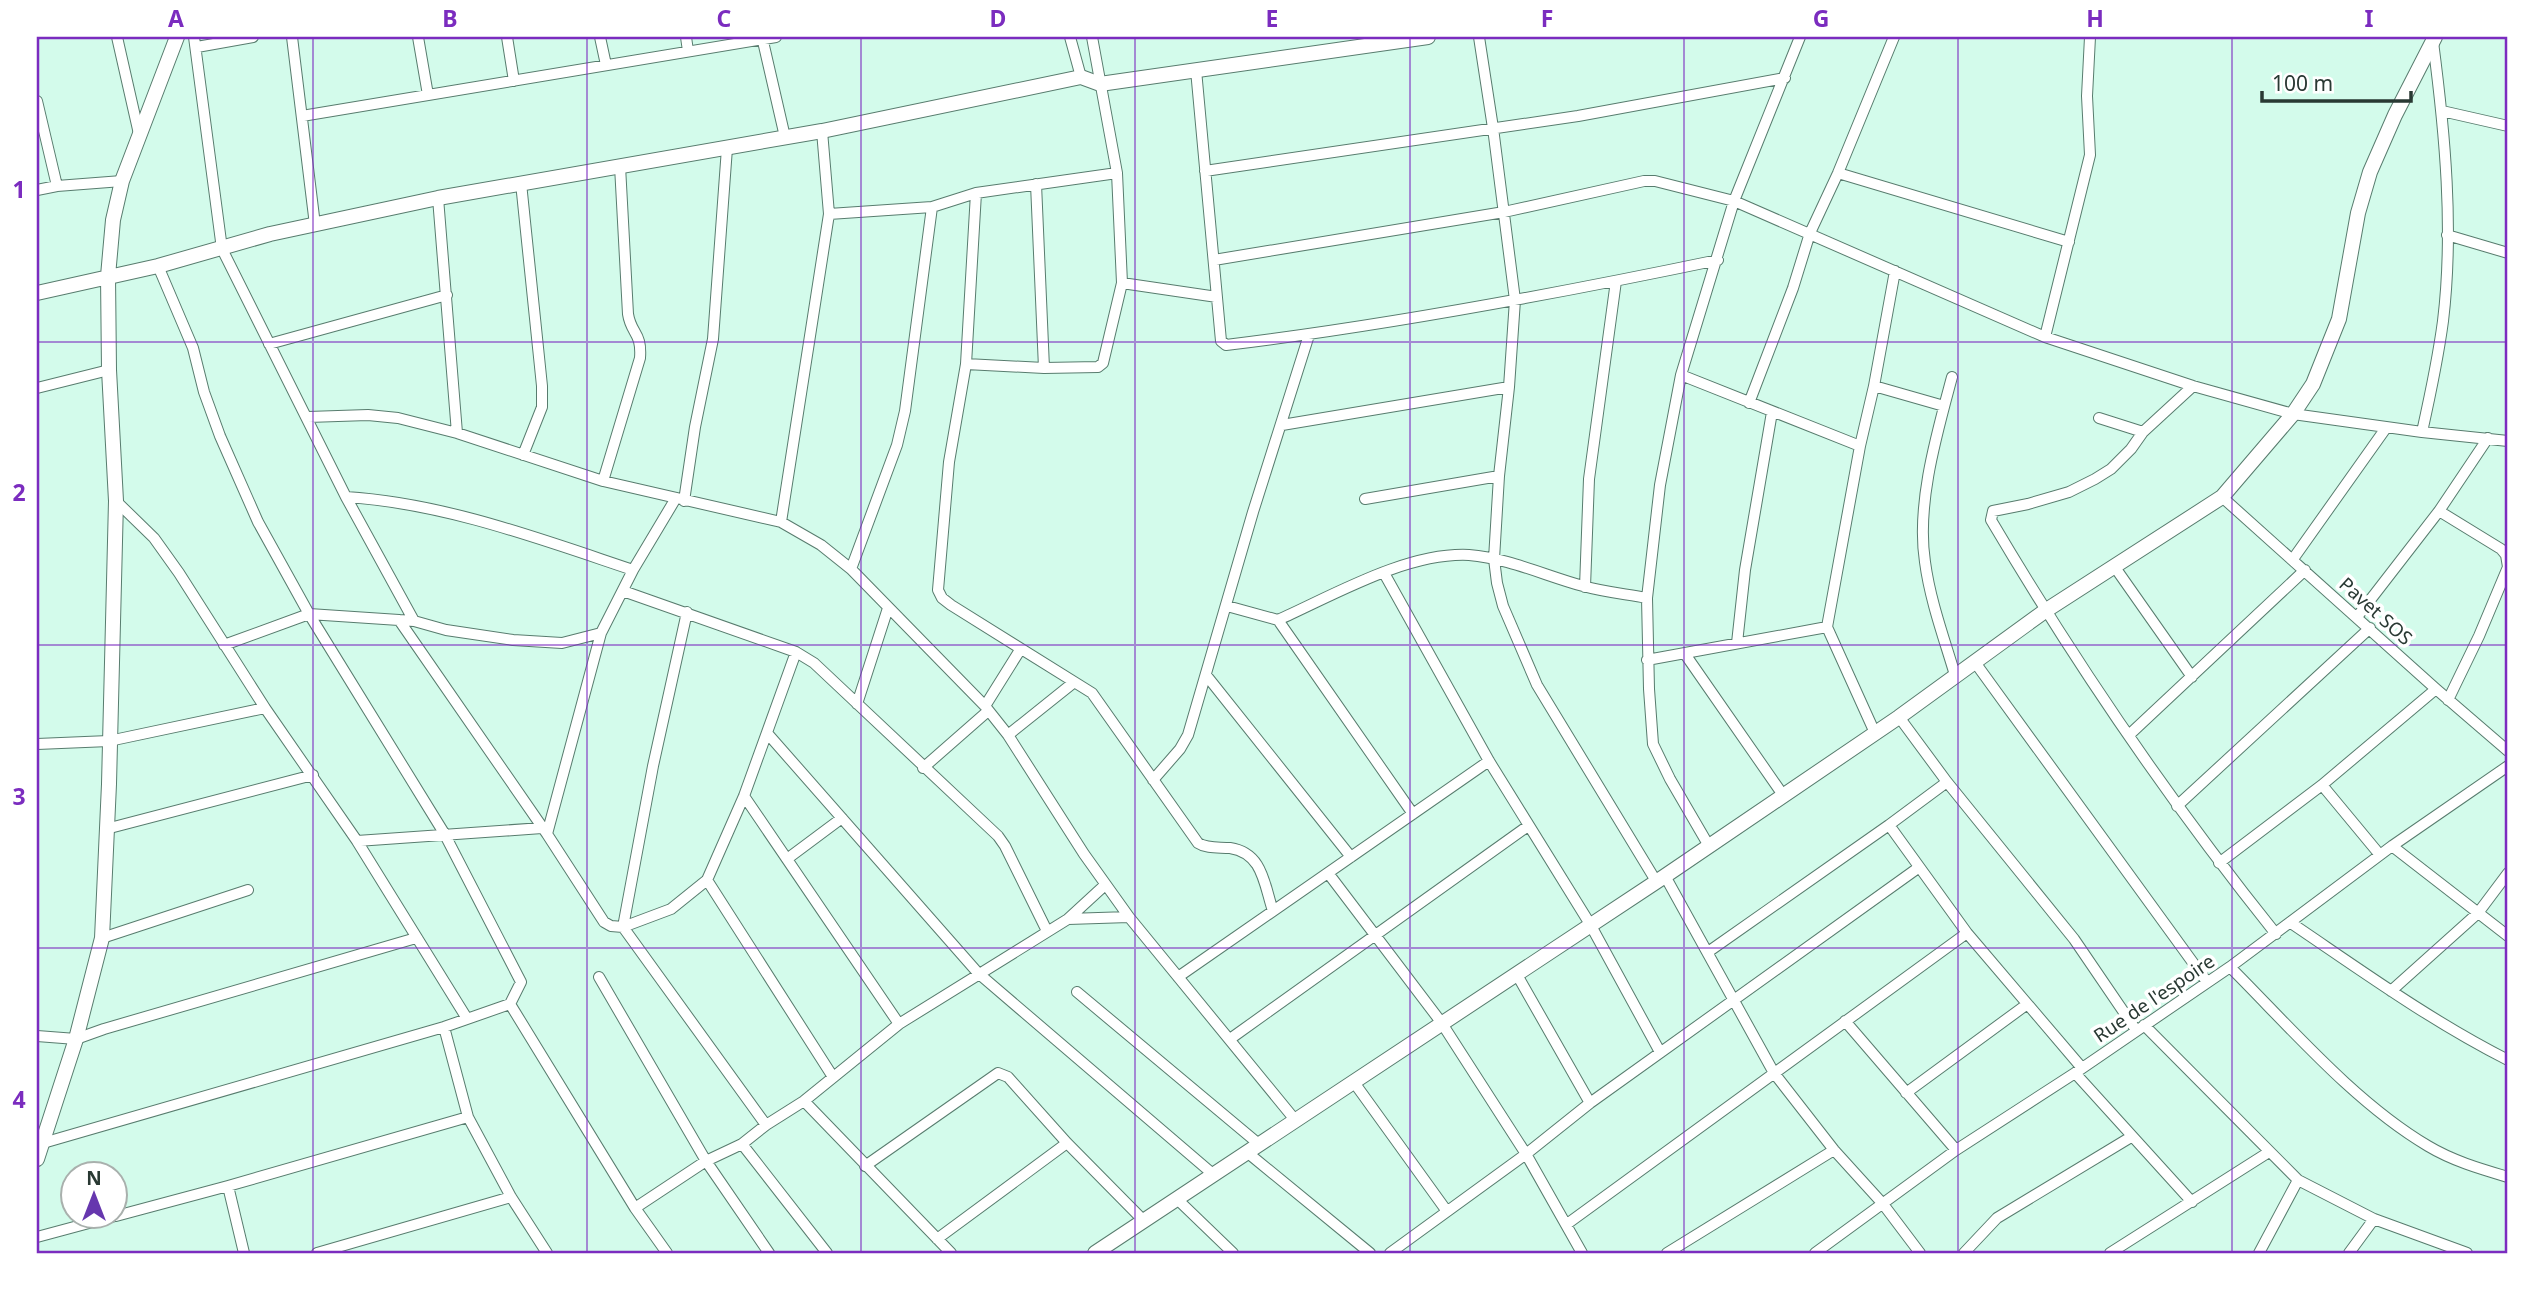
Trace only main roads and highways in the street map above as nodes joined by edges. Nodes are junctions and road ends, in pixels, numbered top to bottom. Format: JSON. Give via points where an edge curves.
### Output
{"nodes":[{"id":1,"x":177,"y":37,"type":"edge"},
{"id":2,"x":1428,"y":37,"type":"edge"},
{"id":3,"x":2434,"y":39,"type":"edge"},
{"id":4,"x":108,"y":276,"type":"junction"},
{"id":5,"x":37,"y":293,"type":"edge"},
{"id":6,"x":37,"y":1159,"type":"edge"},
{"id":7,"x":1099,"y":1252,"type":"edge"}],
"edges":[{"from":1,"to":4,"type":"main road","via":[[122,181]]},
{"from":2,"to":4,"type":"main road","via":[[1100,84],[1081,77],[822,131],[438,198]]},
{"from":3,"to":7,"type":"main road","via":[[2370,172],[2339,318],[2312,384],[2293,414],[2222,497],[2045,611],[1709,846]]},
{"from":4,"to":5,"type":"main road"},
{"from":4,"to":6,"type":"main road","via":[[116,501],[102,938],[76,1040]]}]}
